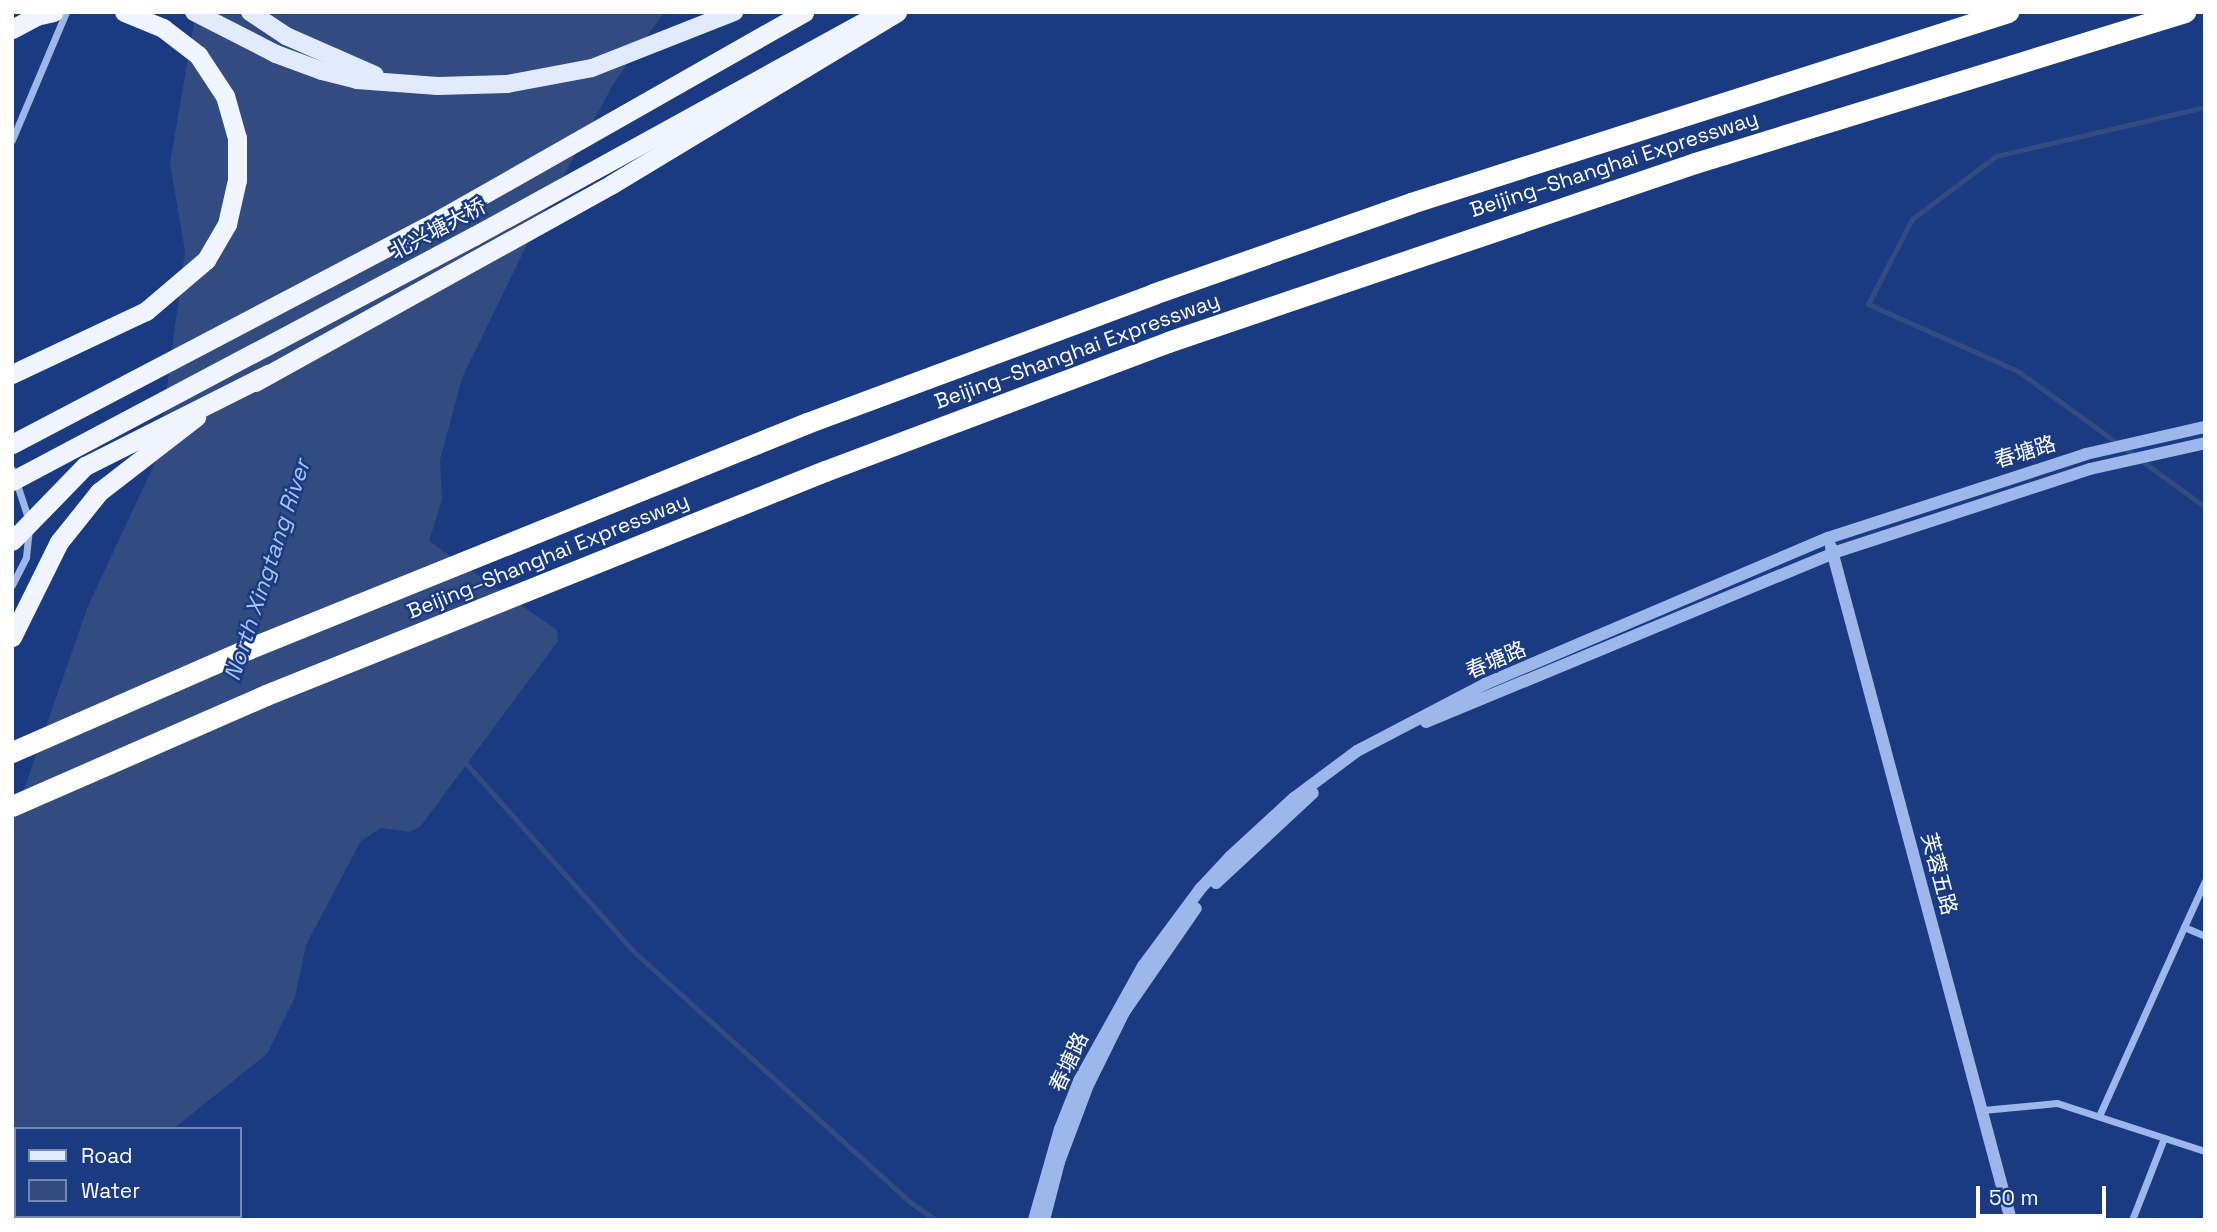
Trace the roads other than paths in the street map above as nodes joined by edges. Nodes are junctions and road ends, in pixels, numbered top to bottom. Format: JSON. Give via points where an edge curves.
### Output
{"nodes":[{"id":1,"x":54,"y":12,"type":"edge"},
{"id":2,"x":66,"y":12,"type":"edge"},
{"id":3,"x":124,"y":12,"type":"edge"},
{"id":4,"x":194,"y":12,"type":"edge"},
{"id":5,"x":250,"y":12,"type":"edge"},
{"id":6,"x":734,"y":12,"type":"edge"},
{"id":7,"x":804,"y":12,"type":"edge"},
{"id":8,"x":882,"y":12,"type":"edge"},
{"id":9,"x":897,"y":12,"type":"edge"},
{"id":10,"x":2008,"y":12,"type":"edge"},
{"id":11,"x":2177,"y":15,"type":"edge"},
{"id":12,"x":12,"y":29,"type":"edge"},
{"id":13,"x":391,"y":81,"type":"junction"},
{"id":14,"x":12,"y":140,"type":"edge"},
{"id":15,"x":12,"y":374,"type":"edge"},
{"id":16,"x":268,"y":374,"type":"junction"},
{"id":17,"x":2205,"y":428,"type":"edge"},
{"id":18,"x":2205,"y":443,"type":"edge"},
{"id":19,"x":12,"y":444,"type":"edge"},
{"id":20,"x":12,"y":469,"type":"edge"},
{"id":21,"x":12,"y":481,"type":"edge"},
{"id":22,"x":1828,"y":538,"type":"junction"},
{"id":23,"x":12,"y":541,"type":"edge"},
{"id":24,"x":1833,"y":553,"type":"junction"},
{"id":25,"x":12,"y":586,"type":"edge"},
{"id":26,"x":12,"y":637,"type":"edge"},
{"id":27,"x":12,"y":752,"type":"edge"},
{"id":28,"x":12,"y":806,"type":"edge"},
{"id":29,"x":2205,"y":881,"type":"edge"},
{"id":30,"x":2184,"y":928,"type":"junction"},
{"id":31,"x":2205,"y":936,"type":"edge"},
{"id":32,"x":1983,"y":1110,"type":"junction"},
{"id":33,"x":2099,"y":1116,"type":"junction"},
{"id":34,"x":2164,"y":1138,"type":"junction"},
{"id":35,"x":2205,"y":1151,"type":"edge"},
{"id":36,"x":1034,"y":1220,"type":"edge"},
{"id":37,"x":1044,"y":1220,"type":"edge"},
{"id":38,"x":2011,"y":1220,"type":"edge"},
{"id":39,"x":2132,"y":1220,"type":"edge"}],
"edges":[{"from":1,"to":12,"type":"highway"},
{"from":2,"to":14,"type":"street"},
{"from":3,"to":15,"type":"highway","via":[[163,28],[198,55],[225,96],[237,138],[237,180],[227,224],[206,260],[146,311]]},
{"from":4,"to":13,"type":"main road","via":[[276,54],[321,71],[357,80]]},
{"from":5,"to":13,"type":"main road","via":[[330,58]]},
{"from":6,"to":13,"type":"main road","via":[[592,68],[507,84],[438,86]]},
{"from":7,"to":19,"type":"highway","name":"北兴塘大桥","via":[[426,227]]},
{"from":8,"to":21,"type":"highway","name":"北兴塘大桥","bridge":true,"via":[[474,236]]},
{"from":9,"to":16,"type":"highway","via":[[612,184]]},
{"from":10,"to":27,"type":"highway","name":"Beijing–Shanghai Expressway","via":[[1411,203],[807,423],[248,649]]},
{"from":11,"to":28,"type":"highway","name":"Beijing–Shanghai Expressway","via":[[1426,251],[1168,342],[825,471],[267,695]]},
{"from":16,"to":23,"type":"highway","bridge":true,"via":[[85,466]]},
{"from":16,"to":26,"type":"highway","bridge":true,"via":[[153,446],[99,492],[59,542]]},
{"from":17,"to":22,"type":"street","name":"春塘路","via":[[2086,454]]},
{"from":18,"to":24,"type":"street","name":"春塘路","via":[[1979,502]]},
{"from":20,"to":25,"type":"street","via":[[29,524],[26,557]]},
{"from":22,"to":24,"type":"street","name":"芙蓉五路"},
{"from":22,"to":36,"type":"street","name":"春塘路","via":[[1485,684],[1357,751],[1294,797],[1201,888],[1137,976],[1079,1081]]},
{"from":24,"to":32,"type":"street","name":"芙蓉五路"},
{"from":24,"to":37,"type":"street","name":"春塘路","via":[[1430,720],[1371,751],[1316,791],[1209,890],[1124,1013],[1088,1085],[1059,1162]]},
{"from":29,"to":30,"type":"street"},
{"from":30,"to":31,"type":"street"},
{"from":30,"to":33,"type":"street"},
{"from":32,"to":33,"type":"street","via":[[2057,1102]]},
{"from":32,"to":38,"type":"street","name":"芙蓉五路"},
{"from":33,"to":34,"type":"street"},
{"from":34,"to":35,"type":"street"},
{"from":34,"to":39,"type":"street"}]}
